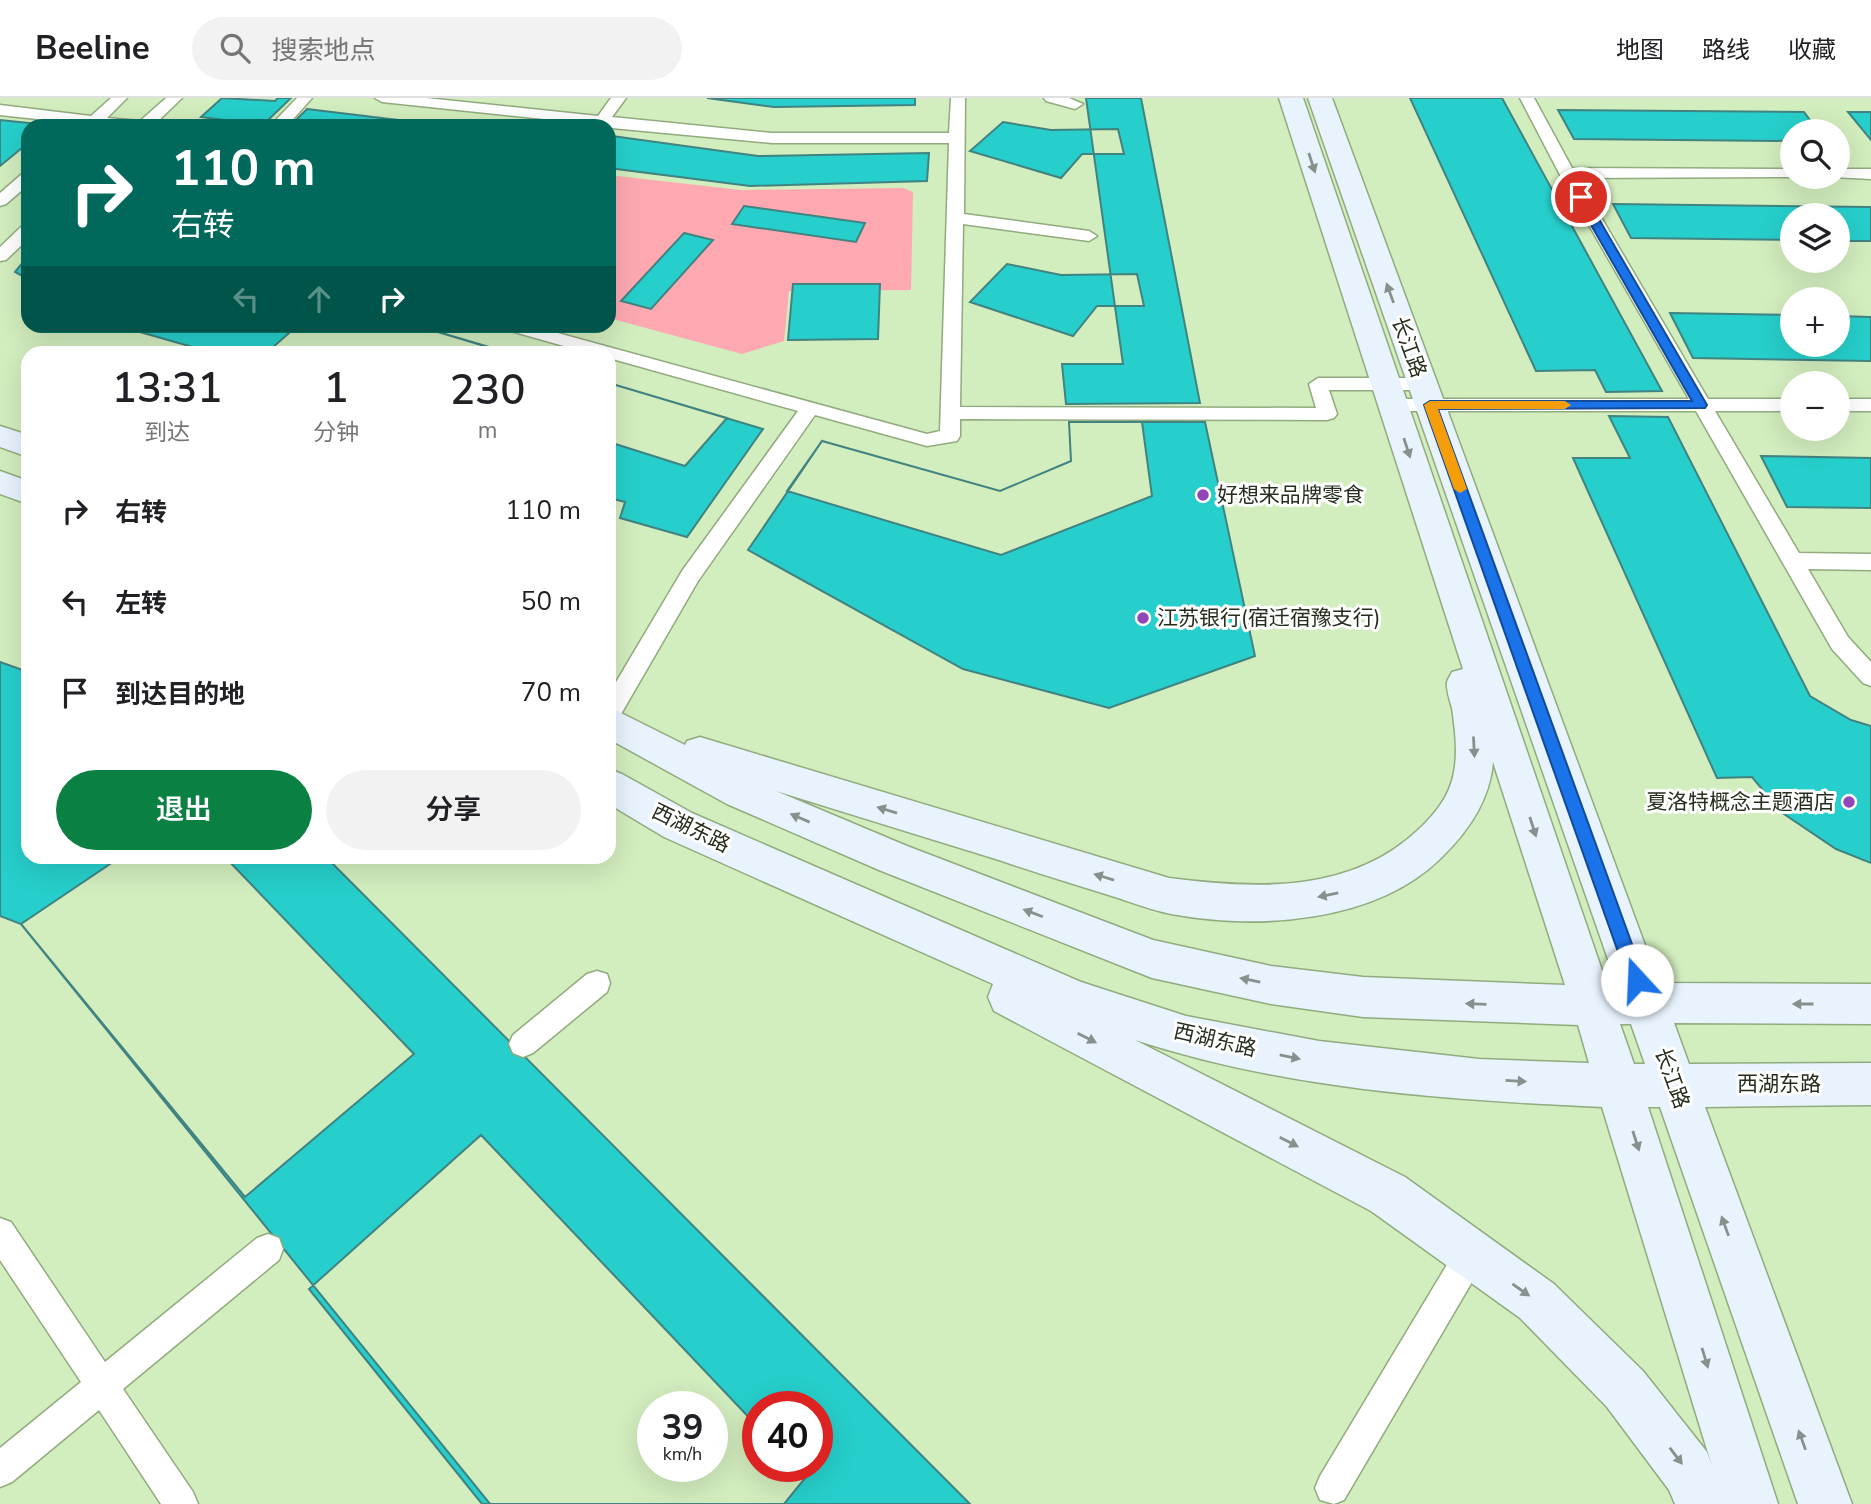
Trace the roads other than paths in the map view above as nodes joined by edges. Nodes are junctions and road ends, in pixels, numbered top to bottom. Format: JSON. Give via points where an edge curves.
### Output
{"nodes":[{"id":1,"x":120,"y":98,"type":"edge"},
{"id":2,"x":175,"y":98,"type":"edge"},
{"id":3,"x":305,"y":98,"type":"edge"},
{"id":4,"x":382,"y":98,"type":"edge"},
{"id":5,"x":619,"y":98,"type":"edge"},
{"id":6,"x":958,"y":98,"type":"edge"},
{"id":7,"x":1051,"y":98,"type":"edge"},
{"id":8,"x":1291,"y":98,"type":"edge"},
{"id":9,"x":1320,"y":98,"type":"edge"},
{"id":10,"x":1527,"y":98,"type":"edge"},
{"id":11,"x":1075,"y":104,"type":"dead end"},
{"id":12,"x":0,"y":110,"type":"edge"},
{"id":13,"x":63,"y":119,"type":"edge"},
{"id":14,"x":96,"y":119,"type":"edge"},
{"id":15,"x":150,"y":119,"type":"edge"},
{"id":16,"x":285,"y":119,"type":"edge"},
{"id":17,"x":565,"y":119,"type":"edge"},
{"id":18,"x":603,"y":119,"type":"edge"},
{"id":19,"x":616,"y":124,"type":"edge"},
{"id":20,"x":957,"y":138,"type":"junction"},
{"id":21,"x":1567,"y":173,"type":"junction"},
{"id":22,"x":1780,"y":174,"type":"edge"},
{"id":23,"x":1850,"y":174,"type":"edge"},
{"id":24,"x":1871,"y":174,"type":"edge"},
{"id":25,"x":21,"y":190,"type":"edge"},
{"id":26,"x":0,"y":201,"type":"edge"},
{"id":27,"x":955,"y":218,"type":"junction"},
{"id":28,"x":21,"y":236,"type":"edge"},
{"id":29,"x":1089,"y":236,"type":"dead end"},
{"id":30,"x":0,"y":256,"type":"edge"},
{"id":31,"x":539,"y":333,"type":"edge"},
{"id":32,"x":587,"y":346,"type":"edge"},
{"id":33,"x":616,"y":354,"type":"edge"},
{"id":34,"x":1389,"y":394,"type":"junction"},
{"id":35,"x":1426,"y":394,"type":"junction"},
{"id":36,"x":1700,"y":405,"type":"junction"},
{"id":37,"x":1780,"y":405,"type":"edge"},
{"id":38,"x":1850,"y":405,"type":"edge"},
{"id":39,"x":1871,"y":405,"type":"edge"},
{"id":40,"x":811,"y":407,"type":"junction"},
{"id":41,"x":951,"y":413,"type":"junction"},
{"id":42,"x":0,"y":436,"type":"edge"},
{"id":43,"x":21,"y":444,"type":"edge"},
{"id":44,"x":0,"y":482,"type":"edge"},
{"id":45,"x":21,"y":490,"type":"edge"},
{"id":46,"x":1444,"y":559,"type":"junction"},
{"id":47,"x":1792,"y":561,"type":"junction"},
{"id":48,"x":1871,"y":562,"type":"edge"},
{"id":49,"x":1871,"y":677,"type":"edge"},
{"id":50,"x":616,"y":714,"type":"edge"},
{"id":51,"x":616,"y":722,"type":"edge"},
{"id":52,"x":616,"y":723,"type":"edge"},
{"id":53,"x":616,"y":789,"type":"edge"},
{"id":54,"x":678,"y":825,"type":"junction"},
{"id":55,"x":597,"y":983,"type":"dead end"},
{"id":56,"x":1645,"y":1003,"type":"junction"},
{"id":57,"x":1871,"y":1004,"type":"edge"},
{"id":58,"x":1593,"y":1006,"type":"junction"},
{"id":59,"x":523,"y":1044,"type":"dead end"},
{"id":60,"x":1674,"y":1084,"type":"junction"},
{"id":61,"x":1871,"y":1084,"type":"edge"},
{"id":62,"x":1619,"y":1086,"type":"junction"},
{"id":63,"x":0,"y":1233,"type":"edge"},
{"id":64,"x":268,"y":1249,"type":"dead end"},
{"id":65,"x":1471,"y":1254,"type":"junction"},
{"id":66,"x":102,"y":1385,"type":"junction"},
{"id":67,"x":0,"y":1470,"type":"edge"},
{"id":68,"x":1332,"y":1488,"type":"dead end"},
{"id":69,"x":181,"y":1504,"type":"edge"},
{"id":70,"x":1702,"y":1504,"type":"edge"},
{"id":71,"x":1751,"y":1504,"type":"edge"},
{"id":72,"x":1825,"y":1504,"type":"edge"}],
"edges":[{"from":1,"to":14,"type":"lane"},
{"from":2,"to":15,"type":"lane"},
{"from":3,"to":16,"type":"lane"},
{"from":4,"to":17,"type":"lane"},
{"from":5,"to":18,"type":"lane"},
{"from":6,"to":20,"type":"lane"},
{"from":7,"to":11,"type":"lane"},
{"from":8,"to":34,"type":"street","name":"长江路","one_way":true},
{"from":35,"to":9,"type":"street","name":"长江路","one_way":true},
{"from":10,"to":21,"type":"lane"},
{"from":12,"to":13,"type":"lane"},
{"from":19,"to":20,"type":"lane","via":[[772,138]]},
{"from":20,"to":27,"type":"lane"},
{"from":21,"to":22,"type":"lane"},
{"from":21,"to":36,"type":"lane"},
{"from":23,"to":24,"type":"lane"},
{"from":25,"to":26,"type":"lane"},
{"from":27,"to":29,"type":"lane"},
{"from":27,"to":41,"type":"lane"},
{"from":28,"to":30,"type":"lane"},
{"from":31,"to":32,"type":"lane"},
{"from":33,"to":40,"type":"lane"},
{"from":34,"to":35,"type":"lane"},
{"from":34,"to":41,"type":"lane","via":[[1318,384],[1327,414]]},
{"from":34,"to":46,"type":"street","name":"长江路","one_way":true},
{"from":35,"to":36,"type":"lane"},
{"from":35,"to":56,"type":"street","name":"长江路"},
{"from":36,"to":37,"type":"lane"},
{"from":36,"to":47,"type":"lane"},
{"from":38,"to":39,"type":"lane"},
{"from":40,"to":41,"type":"lane","via":[[927,439],[950,436]]},
{"from":40,"to":50,"type":"lane","via":[[690,576]]},
{"from":42,"to":43,"type":"street"},
{"from":44,"to":45,"type":"street"},
{"from":46,"to":51,"type":"street","one_way":true,"via":[[1473,726],[1471,783],[1456,816],[1434,842],[1406,864],[1368,886],[1322,897],[1221,904],[1169,896]]},
{"from":46,"to":58,"type":"street","name":"长江路","one_way":true},
{"from":47,"to":48,"type":"lane"},
{"from":47,"to":49,"type":"lane","via":[[1840,643]]},
{"from":58,"to":52,"type":"street","one_way":true,"via":[[1363,997],[1270,985],[1152,958],[893,858],[741,793]]},
{"from":53,"to":54,"type":"street","name":"西湖东路"},
{"from":54,"to":62,"type":"street","name":"西湖东路","one_way":true,"via":[[1074,1000],[1186,1036],[1319,1062],[1479,1080]]},
{"from":54,"to":65,"type":"street","one_way":true,"via":[[1388,1194]]},
{"from":55,"to":59,"type":"lane"},
{"from":57,"to":56,"type":"street","one_way":true},
{"from":56,"to":58,"type":"street"},
{"from":56,"to":60,"type":"street","name":"长江路"},
{"from":58,"to":62,"type":"street","name":"长江路"},
{"from":60,"to":61,"type":"street","name":"西湖东路"},
{"from":60,"to":62,"type":"street","name":"西湖东路"},
{"from":72,"to":60,"type":"street","name":"长江路","one_way":true},
{"from":62,"to":71,"type":"street","name":"长江路","one_way":true},
{"from":63,"to":66,"type":"lane"},
{"from":64,"to":66,"type":"lane"},
{"from":65,"to":68,"type":"lane"},
{"from":65,"to":70,"type":"street","one_way":true,"via":[[1537,1301],[1625,1389],[1688,1471]]},
{"from":66,"to":67,"type":"lane"},
{"from":66,"to":69,"type":"lane"}]}
